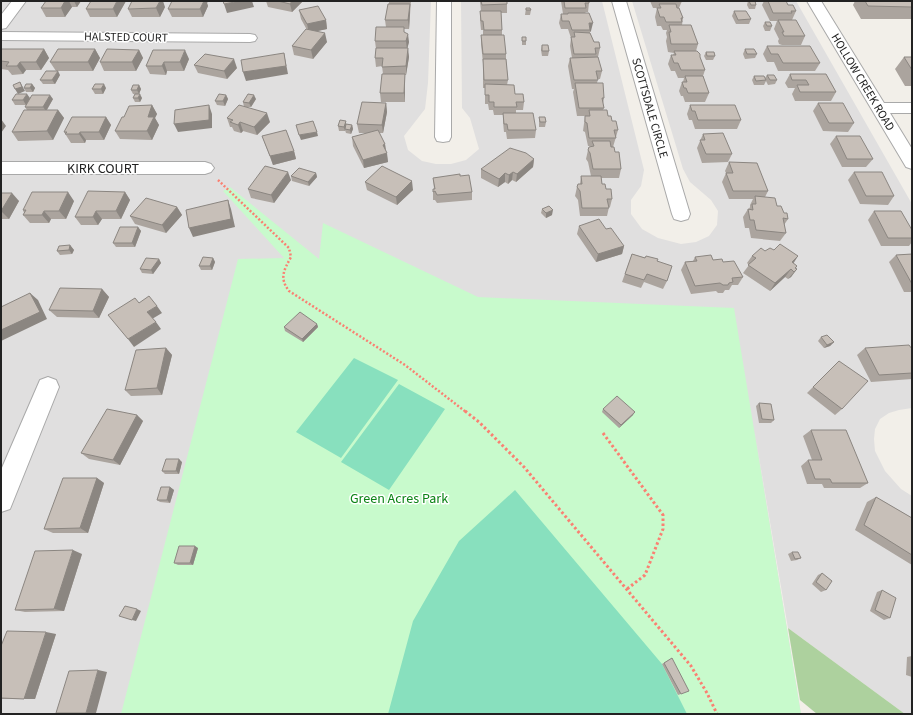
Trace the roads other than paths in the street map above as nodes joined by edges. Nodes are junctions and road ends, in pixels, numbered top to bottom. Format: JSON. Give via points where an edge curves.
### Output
{"nodes":[{"id":1,"x":19,"y":1,"type":"edge"},
{"id":2,"x":444,"y":1,"type":"edge"},
{"id":3,"x":619,"y":1,"type":"edge"},
{"id":4,"x":814,"y":1,"type":"edge"},
{"id":5,"x":1,"y":25,"type":"edge"},
{"id":6,"x":1,"y":36,"type":"edge"},
{"id":7,"x":250,"y":38,"type":"dead end"},
{"id":8,"x":879,"y":108,"type":"junction"},
{"id":9,"x":912,"y":108,"type":"edge"},
{"id":10,"x":894,"y":133,"type":"junction"},
{"id":11,"x":912,"y":133,"type":"edge"},
{"id":12,"x":443,"y":137,"type":"dead end"},
{"id":13,"x":912,"y":163,"type":"edge"},
{"id":14,"x":1,"y":168,"type":"edge"},
{"id":15,"x":205,"y":168,"type":"road end"},
{"id":16,"x":681,"y":214,"type":"dead end"},
{"id":17,"x":48,"y":387,"type":"dead end"},
{"id":18,"x":1,"y":500,"type":"edge"}],
"edges":[{"from":1,"to":5,"type":"street"},
{"from":2,"to":12,"type":"street"},
{"from":3,"to":16,"type":"street","name":"SCOTTSDALE CIRCLE"},
{"from":4,"to":8,"type":"street","name":"HOLLOW CREEK ROAD"},
{"from":6,"to":7,"type":"street","name":"HALSTED COURT"},
{"from":8,"to":9,"type":"street"},
{"from":8,"to":10,"type":"street","name":"HOLLOW CREEK ROAD"},
{"from":10,"to":11,"type":"street"},
{"from":10,"to":13,"type":"street","name":"HOLLOW CREEK ROAD"},
{"from":14,"to":15,"type":"street","name":"KIRK COURT"},
{"from":17,"to":18,"type":"street"}]}
